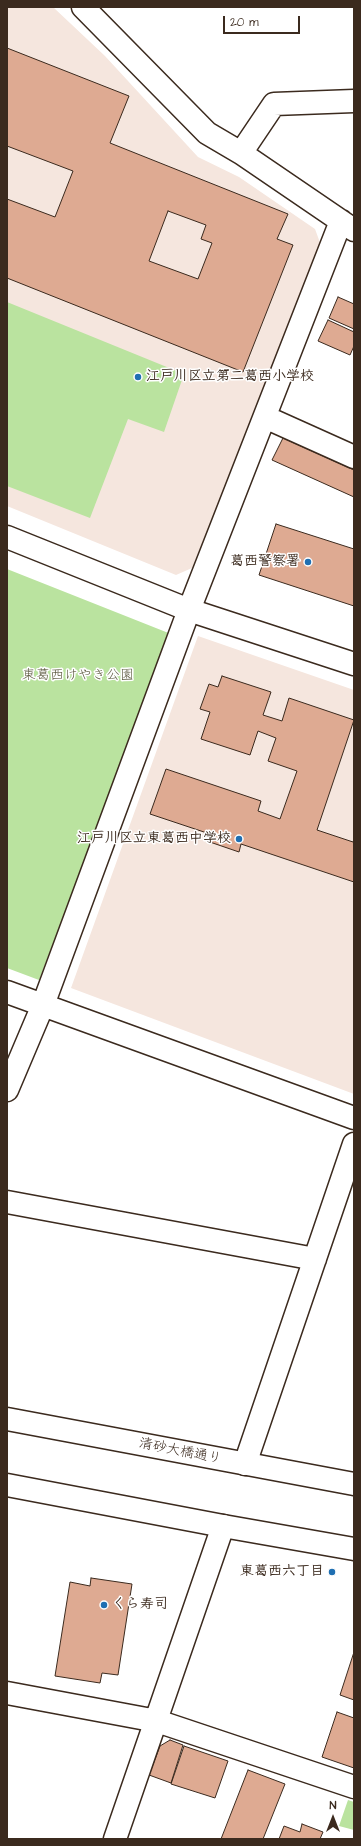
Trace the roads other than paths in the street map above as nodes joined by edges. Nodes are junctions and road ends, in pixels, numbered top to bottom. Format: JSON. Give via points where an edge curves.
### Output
{"nodes":[{"id":1,"x":83,"y":7,"type":"edge"},
{"id":2,"x":354,"y":101,"type":"edge"},
{"id":3,"x":241,"y":153,"type":"junction"},
{"id":4,"x":347,"y":226,"type":"edge"},
{"id":5,"x":265,"y":417,"type":"junction"},
{"id":6,"x":354,"y":457,"type":"edge"},
{"id":7,"x":7,"y":537,"type":"edge"},
{"id":8,"x":189,"y":610,"type":"junction"},
{"id":9,"x":354,"y":664,"type":"edge"},
{"id":10,"x":7,"y":992,"type":"edge"},
{"id":11,"x":43,"y":1005,"type":"junction"},
{"id":12,"x":7,"y":1090,"type":"edge"},
{"id":13,"x":354,"y":1118,"type":"edge"},
{"id":14,"x":354,"y":1144,"type":"edge"},
{"id":15,"x":7,"y":1202,"type":"edge"},
{"id":16,"x":315,"y":1259,"type":"junction"},
{"id":17,"x":7,"y":1419,"type":"edge"},
{"id":18,"x":245,"y":1464,"type":"junction"},
{"id":19,"x":354,"y":1484,"type":"edge"},
{"id":20,"x":7,"y":1485,"type":"edge"},
{"id":21,"x":223,"y":1526,"type":"junction"},
{"id":22,"x":354,"y":1549,"type":"edge"},
{"id":23,"x":7,"y":1693,"type":"edge"},
{"id":24,"x":157,"y":1721,"type":"junction"},
{"id":25,"x":354,"y":1787,"type":"edge"},
{"id":26,"x":115,"y":1839,"type":"edge"}],
"edges":[{"from":1,"to":3,"type":"street","via":[[208,133]]},
{"from":2,"to":3,"type":"street","via":[[274,104]]},
{"from":3,"to":4,"type":"street"},
{"from":4,"to":5,"type":"street"},
{"from":5,"to":6,"type":"street"},
{"from":5,"to":8,"type":"street"},
{"from":7,"to":8,"type":"street"},
{"from":8,"to":9,"type":"street"},
{"from":8,"to":11,"type":"street"},
{"from":10,"to":11,"type":"street"},
{"from":11,"to":12,"type":"street"},
{"from":11,"to":13,"type":"street"},
{"from":14,"to":16,"type":"street"},
{"from":15,"to":16,"type":"street"},
{"from":16,"to":18,"type":"street"},
{"from":17,"to":18,"type":"street","name":"清砂大橋通り"},
{"from":18,"to":19,"type":"street","name":"清砂大橋通り"},
{"from":20,"to":21,"type":"street"},
{"from":21,"to":22,"type":"street"},
{"from":21,"to":24,"type":"street"},
{"from":23,"to":24,"type":"street"},
{"from":24,"to":25,"type":"street"},
{"from":24,"to":26,"type":"street"}]}
